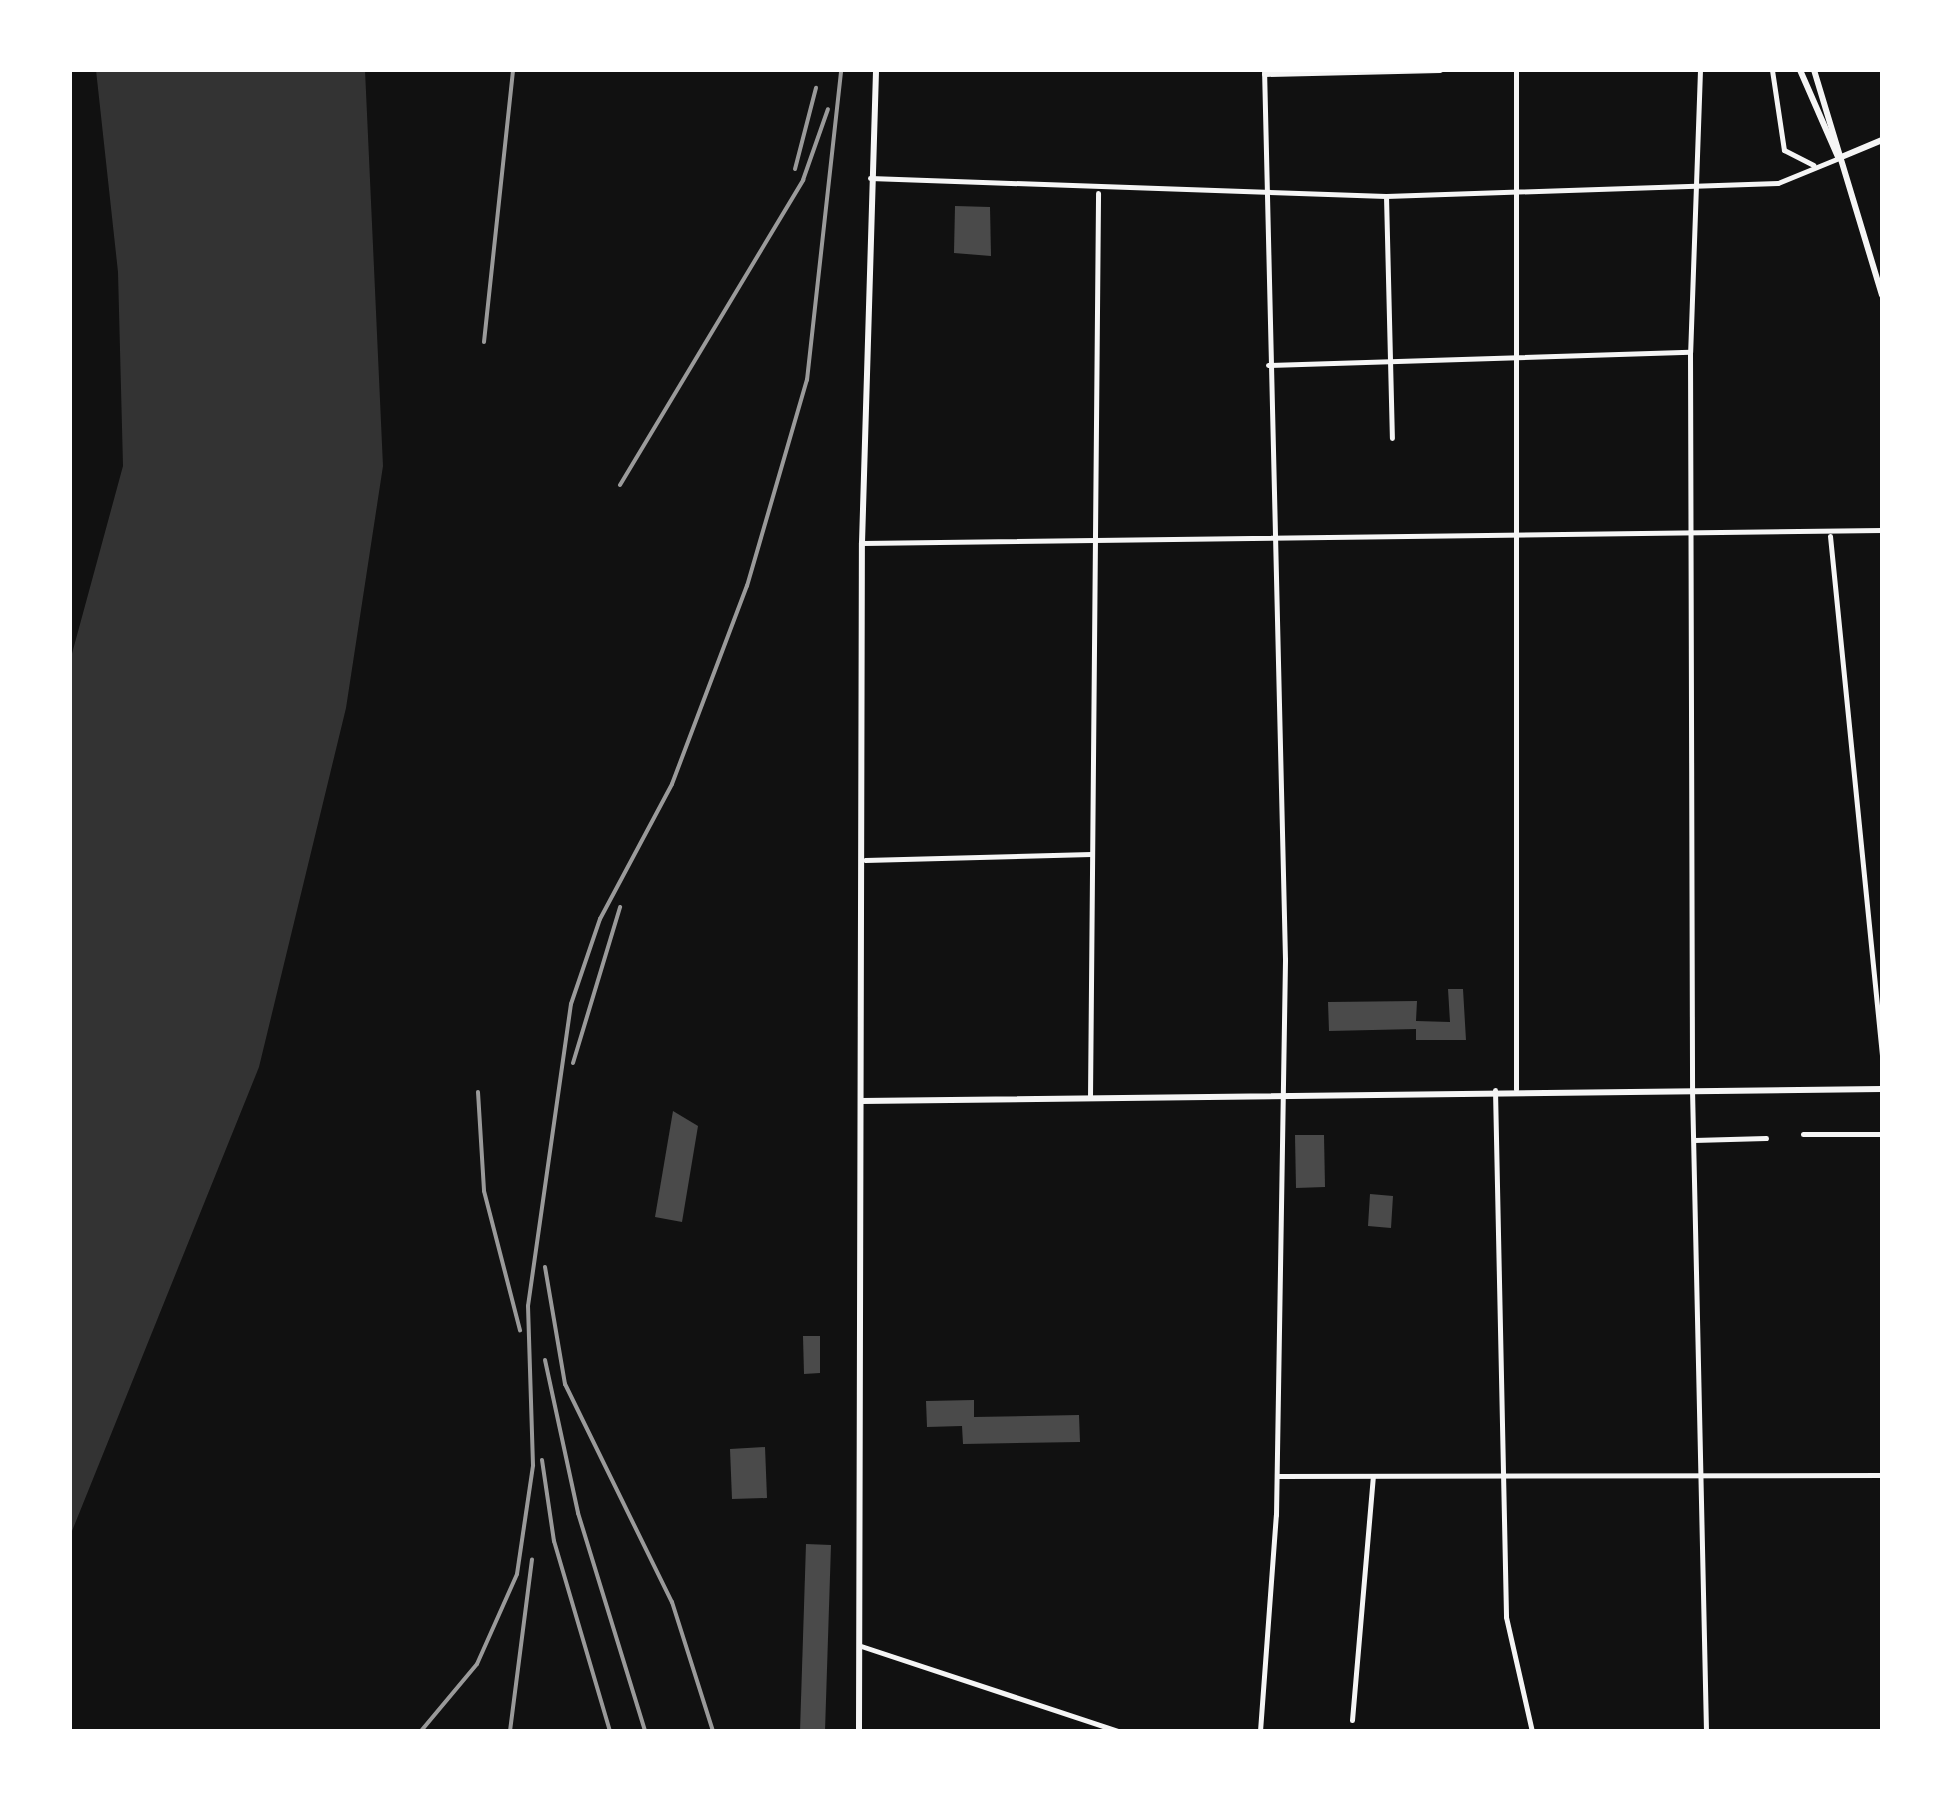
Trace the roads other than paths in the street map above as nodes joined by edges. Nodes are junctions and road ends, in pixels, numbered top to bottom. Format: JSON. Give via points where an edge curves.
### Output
{"nodes":[{"id":1,"x":876,"y":70,"type":"edge"},
{"id":2,"x":1440,"y":70,"type":"edge"},
{"id":3,"x":1516,"y":70,"type":"edge"},
{"id":4,"x":1700,"y":70,"type":"edge"},
{"id":5,"x":1772,"y":70,"type":"edge"},
{"id":6,"x":1800,"y":70,"type":"edge"},
{"id":7,"x":1814,"y":70,"type":"edge"},
{"id":8,"x":1264,"y":72,"type":"edge"},
{"id":9,"x":1882,"y":140,"type":"edge"},
{"id":10,"x":1839,"y":158,"type":"junction"},
{"id":11,"x":1816,"y":166,"type":"junction"},
{"id":12,"x":870,"y":178,"type":"junction"},
{"id":13,"x":1697,"y":187,"type":"junction"},
{"id":14,"x":1514,"y":192,"type":"junction"},
{"id":15,"x":1098,"y":193,"type":"junction"},
{"id":16,"x":1266,"y":196,"type":"junction"},
{"id":17,"x":1386,"y":196,"type":"junction"},
{"id":18,"x":1882,"y":295,"type":"edge"},
{"id":19,"x":1690,"y":352,"type":"junction"},
{"id":20,"x":1520,"y":356,"type":"junction"},
{"id":21,"x":1391,"y":358,"type":"junction"},
{"id":22,"x":1268,"y":364,"type":"junction"},
{"id":23,"x":1392,"y":438,"type":"dead end"},
{"id":24,"x":1882,"y":530,"type":"edge"},
{"id":25,"x":1830,"y":534,"type":"junction"},
{"id":26,"x":1694,"y":535,"type":"junction"},
{"id":27,"x":1522,"y":536,"type":"junction"},
{"id":28,"x":862,"y":543,"type":"junction"},
{"id":29,"x":1274,"y":543,"type":"junction"},
{"id":30,"x":1097,"y":545,"type":"junction"},
{"id":31,"x":1091,"y":854,"type":"junction"},
{"id":32,"x":865,"y":860,"type":"junction"},
{"id":33,"x":1882,"y":1055,"type":"edge"},
{"id":34,"x":1516,"y":1089,"type":"junction"},
{"id":35,"x":1692,"y":1089,"type":"junction"},
{"id":36,"x":1882,"y":1089,"type":"edge"},
{"id":37,"x":1495,"y":1090,"type":"junction"},
{"id":38,"x":1278,"y":1097,"type":"junction"},
{"id":39,"x":1090,"y":1098,"type":"junction"},
{"id":40,"x":861,"y":1101,"type":"junction"},
{"id":41,"x":1803,"y":1134,"type":"dead end"},
{"id":42,"x":1882,"y":1134,"type":"edge"},
{"id":43,"x":1766,"y":1138,"type":"dead end"},
{"id":44,"x":1694,"y":1140,"type":"junction"},
{"id":45,"x":1882,"y":1474,"type":"edge"},
{"id":46,"x":1702,"y":1475,"type":"junction"},
{"id":47,"x":1277,"y":1476,"type":"junction"},
{"id":48,"x":1373,"y":1476,"type":"junction"},
{"id":49,"x":1503,"y":1476,"type":"junction"},
{"id":50,"x":860,"y":1646,"type":"junction"},
{"id":51,"x":1352,"y":1720,"type":"dead end"},
{"id":52,"x":859,"y":1731,"type":"edge"},
{"id":53,"x":1118,"y":1731,"type":"edge"},
{"id":54,"x":1260,"y":1731,"type":"edge"},
{"id":55,"x":1532,"y":1731,"type":"edge"},
{"id":56,"x":1706,"y":1731,"type":"edge"}],
"edges":[{"from":1,"to":12,"type":"street"},
{"from":2,"to":8,"type":"street"},
{"from":3,"to":14,"type":"street"},
{"from":4,"to":13,"type":"street"},
{"from":5,"to":11,"type":"street","via":[[1784,150]]},
{"from":6,"to":10,"type":"street"},
{"from":7,"to":10,"type":"street"},
{"from":8,"to":16,"type":"street"},
{"from":9,"to":10,"type":"street"},
{"from":10,"to":11,"type":"street"},
{"from":10,"to":18,"type":"street"},
{"from":11,"to":13,"type":"street","via":[[1778,183]]},
{"from":12,"to":15,"type":"street"},
{"from":12,"to":28,"type":"street"},
{"from":13,"to":14,"type":"street"},
{"from":13,"to":19,"type":"street"},
{"from":14,"to":17,"type":"street"},
{"from":14,"to":20,"type":"street"},
{"from":15,"to":16,"type":"street"},
{"from":15,"to":30,"type":"street"},
{"from":16,"to":17,"type":"street"},
{"from":16,"to":22,"type":"street"},
{"from":17,"to":21,"type":"street"},
{"from":19,"to":20,"type":"street"},
{"from":19,"to":26,"type":"street"},
{"from":20,"to":21,"type":"street"},
{"from":20,"to":27,"type":"street"},
{"from":21,"to":22,"type":"street"},
{"from":21,"to":23,"type":"street"},
{"from":22,"to":29,"type":"street"},
{"from":24,"to":25,"type":"street"},
{"from":25,"to":26,"type":"street"},
{"from":25,"to":33,"type":"street"},
{"from":26,"to":27,"type":"street"},
{"from":26,"to":35,"type":"street"},
{"from":27,"to":29,"type":"street"},
{"from":27,"to":34,"type":"street"},
{"from":28,"to":30,"type":"street"},
{"from":28,"to":32,"type":"street"},
{"from":29,"to":30,"type":"street"},
{"from":29,"to":38,"type":"street","via":[[1284,960]]},
{"from":30,"to":31,"type":"street"},
{"from":31,"to":32,"type":"street"},
{"from":31,"to":39,"type":"street"},
{"from":32,"to":40,"type":"street"},
{"from":34,"to":35,"type":"street"},
{"from":34,"to":37,"type":"street"},
{"from":35,"to":36,"type":"street"},
{"from":35,"to":44,"type":"street"},
{"from":37,"to":38,"type":"street"},
{"from":37,"to":49,"type":"street"},
{"from":38,"to":39,"type":"street"},
{"from":38,"to":47,"type":"street"},
{"from":39,"to":40,"type":"street"},
{"from":40,"to":50,"type":"street"},
{"from":41,"to":42,"type":"street"},
{"from":43,"to":44,"type":"street"},
{"from":44,"to":46,"type":"street"},
{"from":45,"to":46,"type":"street"},
{"from":46,"to":49,"type":"street"},
{"from":46,"to":56,"type":"street"},
{"from":47,"to":48,"type":"street"},
{"from":47,"to":54,"type":"street"},
{"from":48,"to":49,"type":"street"},
{"from":48,"to":51,"type":"street"},
{"from":49,"to":55,"type":"street","via":[[1506,1617]]},
{"from":50,"to":52,"type":"street"},
{"from":50,"to":53,"type":"street"}]}
